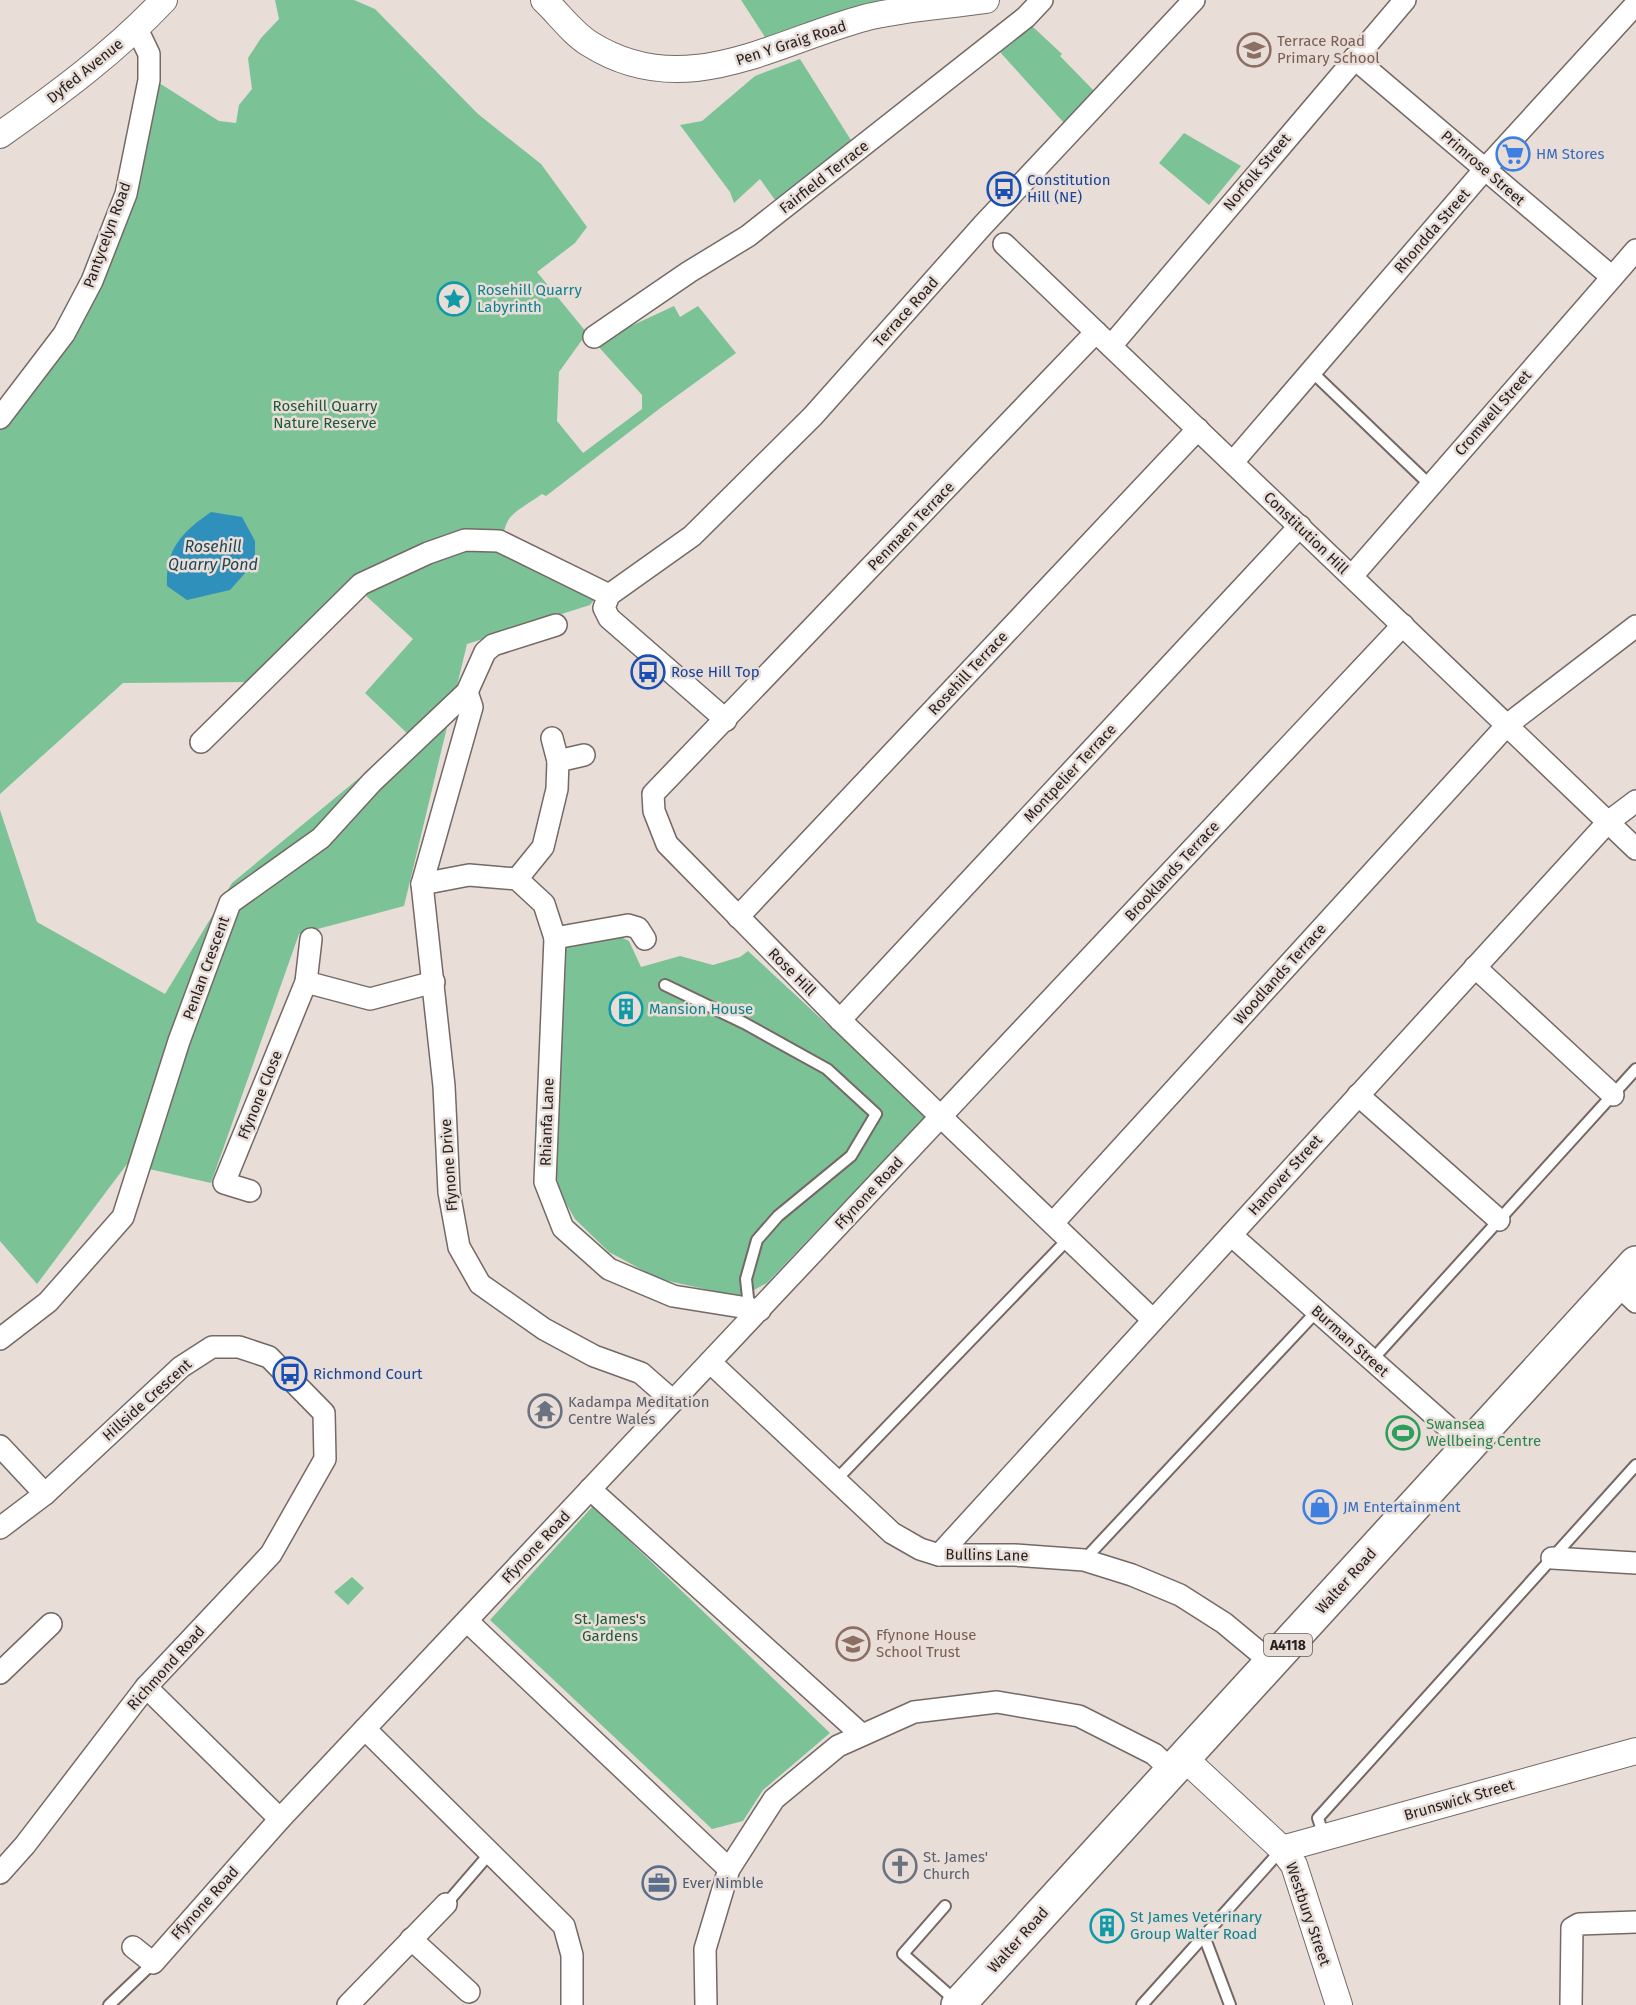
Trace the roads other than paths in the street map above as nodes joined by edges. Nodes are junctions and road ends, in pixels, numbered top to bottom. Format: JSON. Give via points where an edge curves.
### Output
{"nodes":[{"id":1,"x":164,"y":0,"type":"edge"},
{"id":2,"x":544,"y":0,"type":"edge"},
{"id":3,"x":986,"y":0,"type":"edge"},
{"id":4,"x":1042,"y":0,"type":"edge"},
{"id":5,"x":1194,"y":0,"type":"edge"},
{"id":6,"x":1405,"y":0,"type":"edge"},
{"id":7,"x":1636,"y":3,"type":"edge"},
{"id":8,"x":925,"y":5,"type":"edge"},
{"id":9,"x":137,"y":29,"type":"junction"},
{"id":10,"x":1354,"y":58,"type":"junction"},
{"id":11,"x":0,"y":135,"type":"edge"},
{"id":12,"x":1485,"y":169,"type":"junction"},
{"id":13,"x":1004,"y":244,"type":"dead end"},
{"id":14,"x":1636,"y":250,"type":"edge"},
{"id":15,"x":1612,"y":277,"type":"junction"},
{"id":16,"x":594,"y":337,"type":"dead end"},
{"id":17,"x":1104,"y":339,"type":"junction"},
{"id":18,"x":1311,"y":371,"type":"junction"},
{"id":19,"x":0,"y":418,"type":"edge"},
{"id":20,"x":1198,"y":429,"type":"junction"},
{"id":21,"x":1233,"y":462,"type":"junction"},
{"id":22,"x":1430,"y":485,"type":"junction"},
{"id":23,"x":1300,"y":526,"type":"junction"},
{"id":24,"x":1352,"y":576,"type":"junction"},
{"id":25,"x":607,"y":602,"type":"junction"},
{"id":26,"x":556,"y":625,"type":"dead end"},
{"id":27,"x":1403,"y":626,"type":"junction"},
{"id":28,"x":1636,"y":626,"type":"edge"},
{"id":29,"x":467,"y":692,"type":"junction"},
{"id":30,"x":726,"y":720,"type":"junction"},
{"id":31,"x":1507,"y":725,"type":"junction"},
{"id":32,"x":552,"y":738,"type":"dead end"},
{"id":33,"x":201,"y":742,"type":"dead end"},
{"id":34,"x":584,"y":756,"type":"dead end"},
{"id":35,"x":558,"y":761,"type":"junction"},
{"id":36,"x":1636,"y":801,"type":"edge"},
{"id":37,"x":1608,"y":822,"type":"junction"},
{"id":38,"x":1636,"y":849,"type":"edge"},
{"id":39,"x":516,"y":879,"type":"junction"},
{"id":40,"x":422,"y":884,"type":"junction"},
{"id":41,"x":738,"y":917,"type":"junction"},
{"id":42,"x":555,"y":938,"type":"junction"},
{"id":43,"x":311,"y":939,"type":"dead end"},
{"id":44,"x":645,"y":939,"type":"dead end"},
{"id":45,"x":1475,"y":967,"type":"junction"},
{"id":46,"x":306,"y":982,"type":"junction"},
{"id":47,"x":434,"y":982,"type":"junction"},
{"id":48,"x":665,"y":985,"type":"dead end"},
{"id":49,"x":840,"y":1020,"type":"junction"},
{"id":50,"x":1636,"y":1069,"type":"edge"},
{"id":51,"x":1358,"y":1095,"type":"junction"},
{"id":52,"x":1613,"y":1095,"type":"junction"},
{"id":53,"x":941,"y":1117,"type":"junction"},
{"id":54,"x":250,"y":1191,"type":"dead end"},
{"id":55,"x":1499,"y":1220,"type":"junction"},
{"id":56,"x":1053,"y":1223,"type":"junction"},
{"id":57,"x":1231,"y":1235,"type":"junction"},
{"id":58,"x":1069,"y":1238,"type":"junction"},
{"id":59,"x":1630,"y":1283,"type":"edge"},
{"id":60,"x":754,"y":1308,"type":"junction"},
{"id":61,"x":1317,"y":1311,"type":"junction"},
{"id":62,"x":1153,"y":1320,"type":"junction"},
{"id":63,"x":0,"y":1340,"type":"edge"},
{"id":64,"x":1372,"y":1360,"type":"junction"},
{"id":65,"x":710,"y":1362,"type":"junction"},
{"id":66,"x":674,"y":1401,"type":"junction"},
{"id":67,"x":0,"y":1446,"type":"edge"},
{"id":68,"x":1469,"y":1446,"type":"junction"},
{"id":69,"x":325,"y":1459,"type":"joint"},
{"id":70,"x":1636,"y":1465,"type":"edge"},
{"id":71,"x":836,"y":1480,"type":"junction"},
{"id":72,"x":591,"y":1490,"type":"junction"},
{"id":73,"x":45,"y":1494,"type":"junction"},
{"id":74,"x":0,"y":1528,"type":"edge"},
{"id":75,"x":939,"y":1555,"type":"junction"},
{"id":76,"x":1552,"y":1558,"type":"junction"},
{"id":77,"x":1083,"y":1560,"type":"junction"},
{"id":78,"x":1636,"y":1563,"type":"edge"},
{"id":79,"x":467,"y":1621,"type":"junction"},
{"id":80,"x":51,"y":1624,"type":"dead end"},
{"id":81,"x":1271,"y":1662,"type":"junction"},
{"id":82,"x":0,"y":1673,"type":"edge"},
{"id":83,"x":146,"y":1687,"type":"junction"},
{"id":84,"x":365,"y":1729,"type":"junction"},
{"id":85,"x":862,"y":1735,"type":"junction"},
{"id":86,"x":1636,"y":1750,"type":"edge"},
{"id":87,"x":1178,"y":1765,"type":"junction"},
{"id":88,"x":280,"y":1819,"type":"junction"},
{"id":89,"x":1324,"y":1838,"type":"junction"},
{"id":90,"x":1282,"y":1849,"type":"junction"},
{"id":91,"x":492,"y":1852,"type":"junction"},
{"id":92,"x":729,"y":1869,"type":"junction"},
{"id":93,"x":0,"y":1873,"type":"edge"},
{"id":94,"x":446,"y":1904,"type":"joint"},
{"id":95,"x":945,"y":1906,"type":"dead end"},
{"id":96,"x":1636,"y":1922,"type":"edge"},
{"id":97,"x":1204,"y":1936,"type":"junction"},
{"id":98,"x":411,"y":1939,"type":"junction"},
{"id":99,"x":133,"y":1947,"type":"dead end"},
{"id":100,"x":153,"y":1963,"type":"junction"},
{"id":101,"x":469,"y":1992,"type":"dead end"},
{"id":102,"x":109,"y":2005,"type":"edge"},
{"id":103,"x":348,"y":2005,"type":"edge"},
{"id":104,"x":572,"y":2005,"type":"edge"},
{"id":105,"x":706,"y":2005,"type":"edge"},
{"id":106,"x":959,"y":2005,"type":"edge"},
{"id":107,"x":1142,"y":2005,"type":"edge"},
{"id":108,"x":1230,"y":2005,"type":"edge"},
{"id":109,"x":1339,"y":2005,"type":"edge"},
{"id":110,"x":1571,"y":2005,"type":"edge"}],
"edges":[{"from":1,"to":9,"type":"street","name":"Dyfed Avenue"},
{"from":2,"to":8,"type":"street","name":"Pen Y Graig Road","via":[[588,44],[641,67],[656,69],[730,64],[865,18]]},
{"from":3,"to":8,"type":"street","name":"Pen Y Graig Road"},
{"from":4,"to":16,"type":"street","name":"Fairfield Terrace","via":[[1026,17],[748,236]]},
{"from":5,"to":25,"type":"street","name":"Terrace Road","via":[[983,225],[813,416],[692,536]]},
{"from":6,"to":10,"type":"street","name":"Norfolk Street"},
{"from":7,"to":12,"type":"street","name":"Rhondda Street"},
{"from":9,"to":11,"type":"street","name":"Dyfed Avenue"},
{"from":9,"to":19,"type":"street","name":"Pantycelyn Road","via":[[150,54],[149,80],[126,194],[92,281],[63,334]]},
{"from":10,"to":12,"type":"street","name":"Primrose Street"},
{"from":10,"to":17,"type":"street","name":"Norfolk Street"},
{"from":12,"to":15,"type":"street","name":"Primrose Street"},
{"from":12,"to":18,"type":"street","name":"Rhondda Street"},
{"from":13,"to":17,"type":"street","name":"Constitution Hill"},
{"from":14,"to":15,"type":"street","name":"Cromwell Street"},
{"from":15,"to":22,"type":"street","name":"Cromwell Street"},
{"from":17,"to":20,"type":"street","name":"Constitution Hill"},
{"from":17,"to":30,"type":"street","name":"Penmaen Terrace"},
{"from":18,"to":21,"type":"street","name":"Rhondda Street"},
{"from":18,"to":22,"type":"lane"},
{"from":20,"to":21,"type":"street","name":"Constitution Hill"},
{"from":20,"to":41,"type":"street","name":"Rosehill Terrace"},
{"from":21,"to":23,"type":"street","name":"Constitution Hill"},
{"from":22,"to":24,"type":"street","name":"Cromwell Street"},
{"from":23,"to":24,"type":"street","name":"Constitution Hill"},
{"from":23,"to":49,"type":"street","name":"Montpelier Terrace"},
{"from":24,"to":27,"type":"street","name":"Constitution Hill"},
{"from":25,"to":30,"type":"street","via":[[609,618]]},
{"from":25,"to":33,"type":"street","via":[[498,541],[465,540],[361,584]]},
{"from":26,"to":29,"type":"street","name":"Penlan Crescent","via":[[493,645],[485,652]]},
{"from":27,"to":31,"type":"street","name":"Constitution Hill"},
{"from":27,"to":53,"type":"street","name":"Brooklands Terrace"},
{"from":28,"to":31,"type":"street","name":"Woodlands Terrace"},
{"from":29,"to":40,"type":"street","via":[[472,707]]},
{"from":29,"to":63,"type":"street","name":"Penlan Crescent","via":[[372,782],[321,838],[230,903],[179,1041],[123,1217],[48,1302]]},
{"from":30,"to":41,"type":"street","name":"Rose Hill","via":[[653,794],[654,811],[667,844]]},
{"from":31,"to":37,"type":"street","name":"Constitution Hill"},
{"from":31,"to":56,"type":"street","name":"Woodlands Terrace"},
{"from":32,"to":35,"type":"street"},
{"from":34,"to":35,"type":"street"},
{"from":35,"to":39,"type":"street","via":[[557,789],[543,848]]},
{"from":36,"to":37,"type":"street","name":"Hanover Street"},
{"from":37,"to":38,"type":"street","name":"Constitution Hill"},
{"from":37,"to":45,"type":"street","name":"Hanover Street"},
{"from":39,"to":40,"type":"street","via":[[469,875]]},
{"from":39,"to":42,"type":"street","via":[[544,904]]},
{"from":40,"to":47,"type":"street","name":"Ffynone Drive"},
{"from":41,"to":49,"type":"street","name":"Rose Hill"},
{"from":42,"to":44,"type":"street","via":[[628,925],[638,928]]},
{"from":42,"to":60,"type":"street","name":"Rhianfa Lane","via":[[545,1182],[563,1228],[609,1269],[673,1296]]},
{"from":43,"to":46,"type":"street","name":"Ffynone Close"},
{"from":45,"to":51,"type":"street","name":"Hanover Street"},
{"from":45,"to":52,"type":"street"},
{"from":46,"to":47,"type":"street","via":[[370,999]]},
{"from":46,"to":54,"type":"street","name":"Ffynone Close","via":[[224,1183]]},
{"from":47,"to":66,"type":"street","name":"Ffynone Drive","via":[[449,1192],[459,1248],[480,1284],[544,1329],[594,1356],[641,1373]]},
{"from":48,"to":60,"type":"lane","via":[[827,1069],[876,1114],[851,1155],[778,1216],[757,1240],[746,1280]]},
{"from":49,"to":53,"type":"street","name":"Rose Hill"},
{"from":50,"to":52,"type":"lane"},
{"from":51,"to":55,"type":"street"},
{"from":51,"to":57,"type":"street","name":"Hanover Street"},
{"from":52,"to":55,"type":"lane"},
{"from":53,"to":56,"type":"street","name":"Rose Hill"},
{"from":53,"to":60,"type":"street","name":"Ffynone Road"},
{"from":55,"to":64,"type":"lane"},
{"from":56,"to":58,"type":"street","name":"Rose Hill"},
{"from":57,"to":61,"type":"street","name":"Burman Street"},
{"from":57,"to":62,"type":"street","name":"Hanover Street"},
{"from":58,"to":62,"type":"street","name":"Rose Hill"},
{"from":58,"to":71,"type":"lane"},
{"from":59,"to":68,"type":"main road","name":"Walter Road","number":"A4118"},
{"from":60,"to":65,"type":"street","name":"Ffynone Road"},
{"from":61,"to":64,"type":"street","name":"Burman Street"},
{"from":61,"to":77,"type":"lane"},
{"from":62,"to":75,"type":"street","name":"Hanover Street"},
{"from":64,"to":68,"type":"street","name":"Burman Street"},
{"from":65,"to":66,"type":"street","name":"Ffynone Road"},
{"from":65,"to":71,"type":"street","name":"Bullins Lane"},
{"from":66,"to":72,"type":"street","name":"Ffynone Road"},
{"from":67,"to":73,"type":"street"},
{"from":68,"to":81,"type":"main road","name":"Walter Road","number":"A4118"},
{"from":69,"to":73,"type":"street","name":"Hillside Crescent","via":[[324,1413],[269,1357],[238,1347],[212,1347],[181,1367]]},
{"from":69,"to":83,"type":"street","name":"Richmond Road","via":[[270,1554]]},
{"from":70,"to":76,"type":"lane"},
{"from":71,"to":75,"type":"street","name":"Bullins Lane","via":[[892,1533]]},
{"from":72,"to":79,"type":"street","name":"Ffynone Road"},
{"from":72,"to":85,"type":"street"},
{"from":73,"to":74,"type":"street","name":"Hillside Crescent"},
{"from":75,"to":77,"type":"street","name":"Bullins Lane"},
{"from":76,"to":78,"type":"street"},
{"from":76,"to":89,"type":"lane","via":[[1318,1818]]},
{"from":77,"to":81,"type":"street","name":"Bullins Lane","via":[[1180,1595],[1224,1623]]},
{"from":79,"to":84,"type":"street","name":"Ffynone Road"},
{"from":79,"to":92,"type":"street"},
{"from":80,"to":82,"type":"street"},
{"from":81,"to":87,"type":"main road","name":"Walter Road","number":"A4118"},
{"from":83,"to":88,"type":"street"},
{"from":83,"to":93,"type":"street","name":"Richmond Road"},
{"from":84,"to":88,"type":"street","name":"Ffynone Road"},
{"from":84,"to":91,"type":"street"},
{"from":85,"to":87,"type":"street","via":[[914,1712],[997,1702],[1079,1716]]},
{"from":85,"to":92,"type":"street","via":[[838,1746],[774,1799]]},
{"from":86,"to":89,"type":"street","name":"Brunswick Street"},
{"from":87,"to":90,"type":"street","name":"Westbury Street"},
{"from":87,"to":106,"type":"main road","name":"Walter Road","number":"A4118"},
{"from":88,"to":100,"type":"street","name":"Ffynone Road"},
{"from":89,"to":90,"type":"street","name":"Brunswick Street"},
{"from":90,"to":97,"type":"lane"},
{"from":90,"to":109,"type":"street","name":"Westbury Street","via":[[1293,1865]]},
{"from":91,"to":94,"type":"lane"},
{"from":91,"to":104,"type":"street","via":[[564,1926],[572,1955]]},
{"from":92,"to":105,"type":"street","via":[[705,1949]]},
{"from":94,"to":98,"type":"street"},
{"from":95,"to":106,"type":"lane","via":[[903,1954]]},
{"from":96,"to":110,"type":"street","via":[[1579,1924],[1572,1928]]},
{"from":97,"to":107,"type":"lane"},
{"from":97,"to":108,"type":"lane"},
{"from":98,"to":101,"type":"street"},
{"from":98,"to":103,"type":"street"},
{"from":99,"to":100,"type":"street"},
{"from":100,"to":102,"type":"lane"}]}
